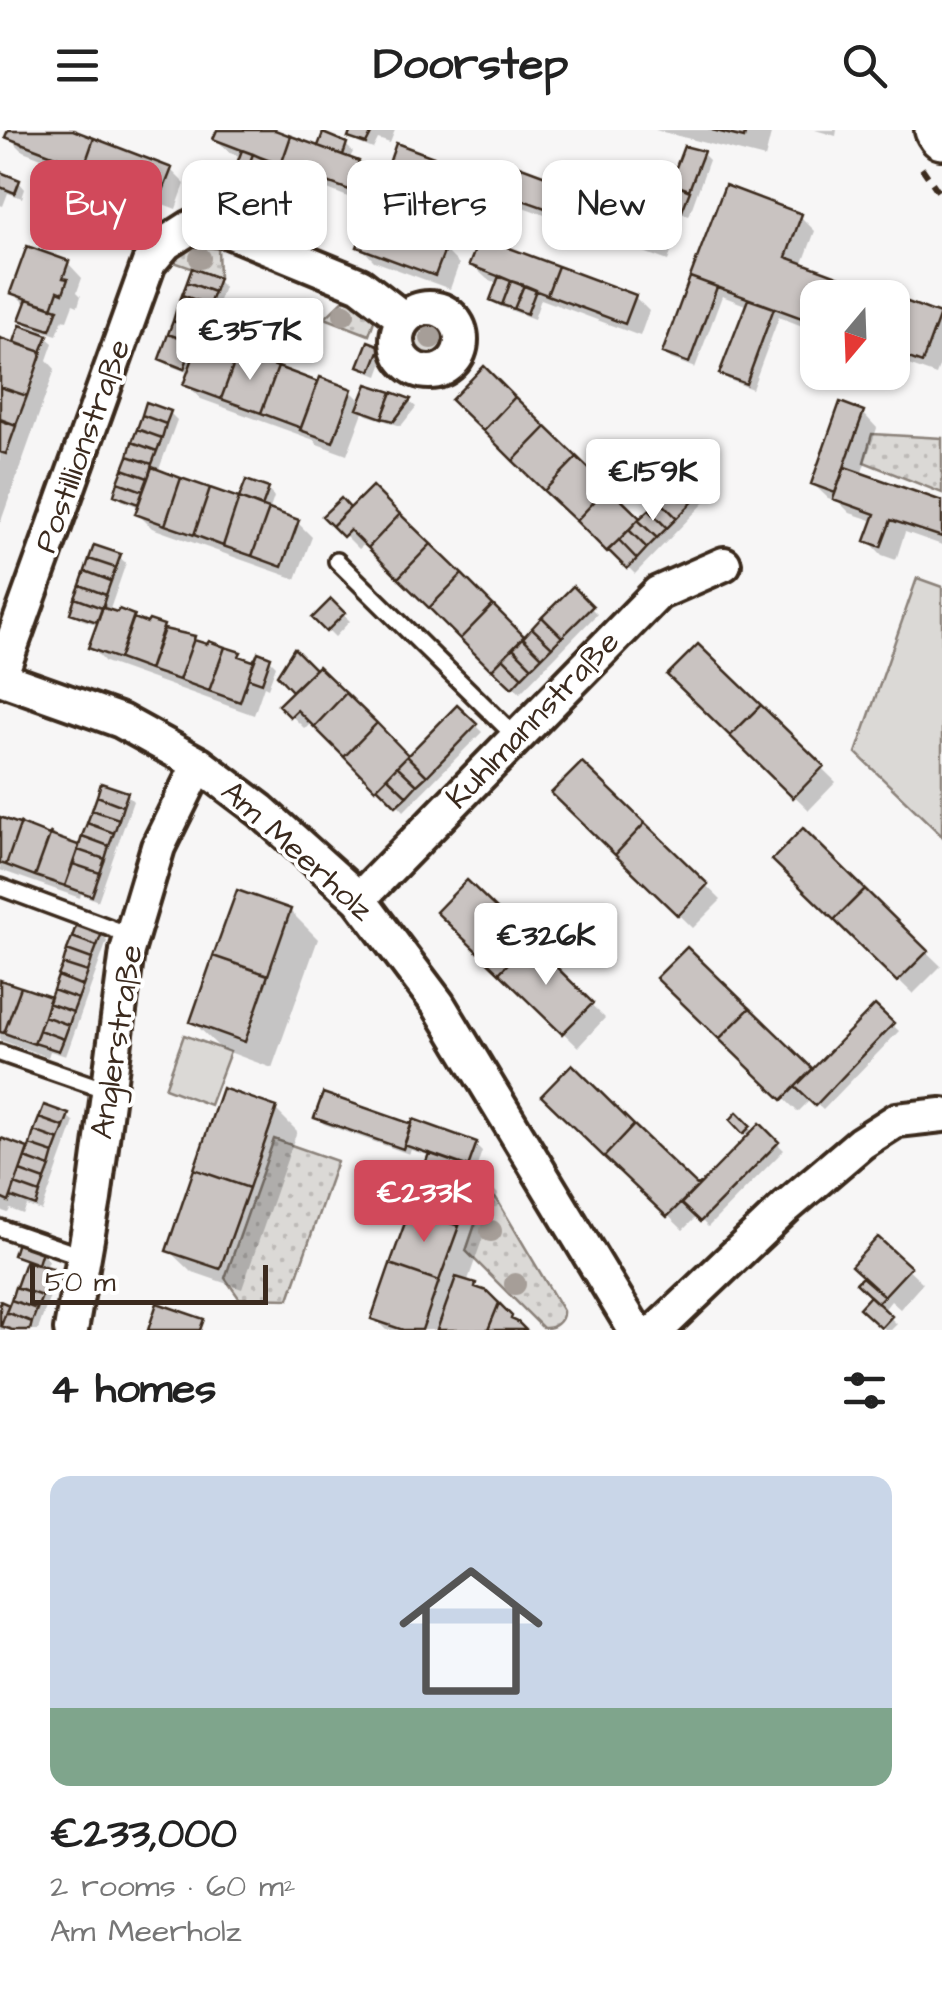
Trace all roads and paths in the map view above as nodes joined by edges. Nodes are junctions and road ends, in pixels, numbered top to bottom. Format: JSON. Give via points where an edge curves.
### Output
{"nodes":[{"id":1,"x":938,"y":130,"type":"edge"},
{"id":2,"x":942,"y":136,"type":"edge"},
{"id":3,"x":404,"y":319,"type":"dead end"},
{"id":4,"x":337,"y":561,"type":"dead end"},
{"id":5,"x":724,"y":564,"type":"dead end"},
{"id":6,"x":0,"y":677,"type":"edge"},
{"id":7,"x":516,"y":737,"type":"junction"},
{"id":8,"x":199,"y":764,"type":"junction"},
{"id":9,"x":0,"y":887,"type":"edge"},
{"id":10,"x":359,"y":899,"type":"junction"},
{"id":11,"x":132,"y":936,"type":"junction"},
{"id":12,"x":0,"y":1054,"type":"edge"},
{"id":13,"x":109,"y":1092,"type":"junction"},
{"id":14,"x":942,"y":1114,"type":"edge"},
{"id":15,"x":0,"y":1228,"type":"edge"},
{"id":16,"x":84,"y":1257,"type":"junction"},
{"id":17,"x":71,"y":1330,"type":"edge"},
{"id":18,"x":634,"y":1330,"type":"edge"},
{"id":19,"x":657,"y":1330,"type":"edge"}],
"edges":[{"from":1,"to":2,"type":"main road"},
{"from":3,"to":6,"type":"street","name":"Postillionstraße","via":[[360,285],[226,230],[191,227],[166,243],[149,263]]},
{"from":4,"to":7,"type":"lane"},
{"from":5,"to":7,"type":"street","name":"Kuhlmannstraße","via":[[658,593]]},
{"from":6,"to":8,"type":"street","name":"Am Meerholz","via":[[121,721]]},
{"from":7,"to":10,"type":"street","name":"Kuhlmannstraße"},
{"from":8,"to":10,"type":"street","name":"Am Meerholz"},
{"from":8,"to":11,"type":"street","name":"Anglerstraße","via":[[158,847]]},
{"from":9,"to":11,"type":"lane"},
{"from":10,"to":18,"type":"street","name":"Am Meerholz","via":[[438,1004]]},
{"from":11,"to":13,"type":"street","name":"Anglerstraße"},
{"from":12,"to":13,"type":"lane"},
{"from":13,"to":16,"type":"street","name":"Anglerstraße"},
{"from":14,"to":19,"type":"street","via":[[897,1120],[860,1142]]},
{"from":15,"to":16,"type":"lane"},
{"from":16,"to":17,"type":"street","name":"Anglerstraße"}]}
